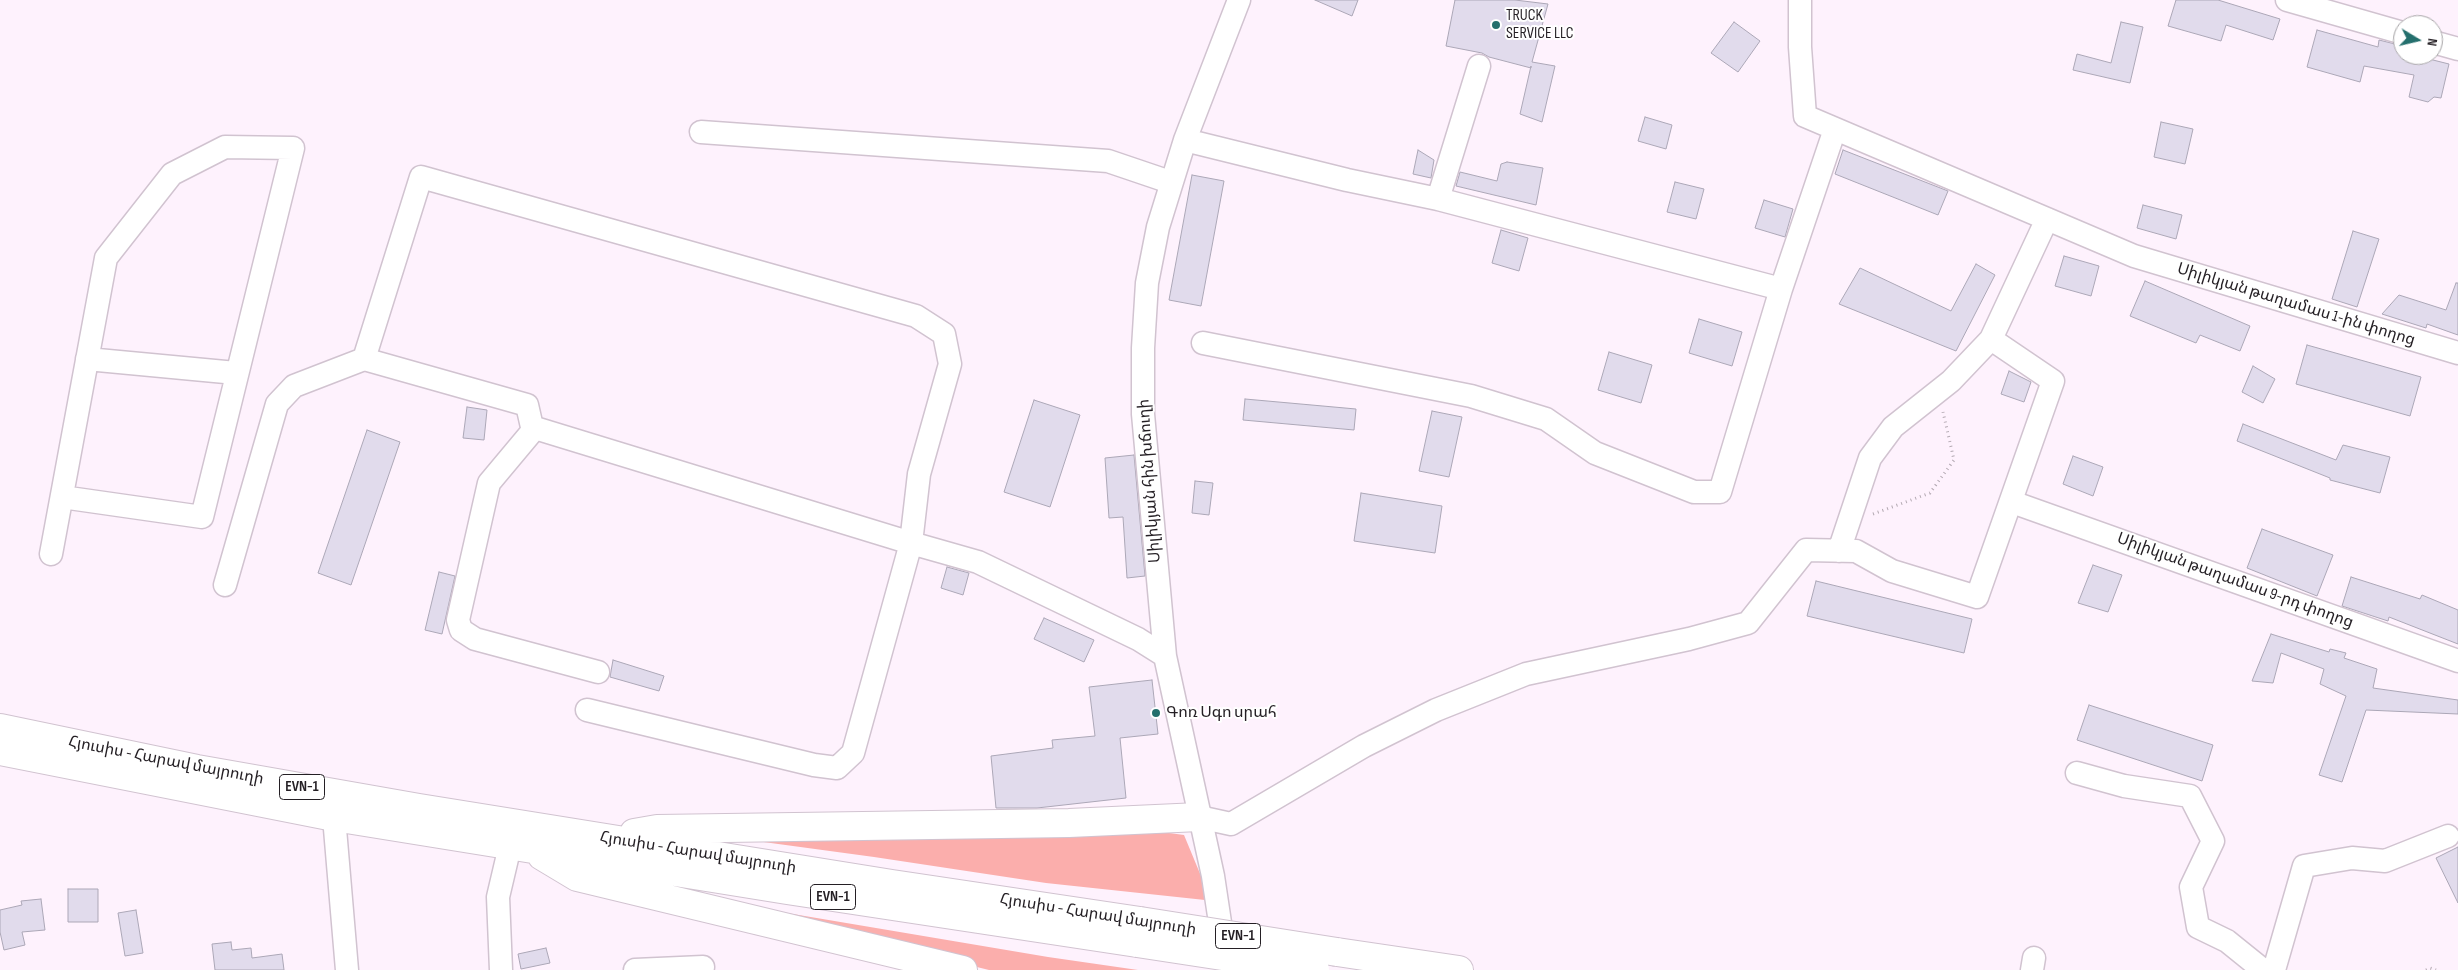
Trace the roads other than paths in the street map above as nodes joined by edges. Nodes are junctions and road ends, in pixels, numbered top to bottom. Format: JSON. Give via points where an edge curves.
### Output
{"nodes":[{"id":1,"x":1239,"y":0,"type":"edge"},
{"id":2,"x":1800,"y":0,"type":"edge"},
{"id":3,"x":2287,"y":0,"type":"edge"},
{"id":4,"x":2393,"y":30,"type":"edge"},
{"id":5,"x":2443,"y":45,"type":"edge"},
{"id":6,"x":2458,"y":49,"type":"edge"},
{"id":7,"x":1478,"y":66,"type":"dead end"},
{"id":8,"x":1835,"y":129,"type":"junction"},
{"id":9,"x":701,"y":132,"type":"dead end"},
{"id":10,"x":1185,"y":140,"type":"junction"},
{"id":11,"x":1170,"y":182,"type":"junction"},
{"id":12,"x":1438,"y":199,"type":"junction"},
{"id":13,"x":2047,"y":219,"type":"junction"},
{"id":14,"x":1781,"y":289,"type":"junction"},
{"id":15,"x":1991,"y":339,"type":"junction"},
{"id":16,"x":1203,"y":343,"type":"dead end"},
{"id":17,"x":2458,"y":354,"type":"edge"},
{"id":18,"x":87,"y":359,"type":"junction"},
{"id":19,"x":364,"y":359,"type":"junction"},
{"id":20,"x":236,"y":374,"type":"junction"},
{"id":21,"x":535,"y":428,"type":"junction"},
{"id":22,"x":62,"y":497,"type":"junction"},
{"id":23,"x":2012,"y":502,"type":"junction"},
{"id":24,"x":911,"y":543,"type":"junction"},
{"id":25,"x":1839,"y":551,"type":"junction"},
{"id":26,"x":51,"y":554,"type":"dead end"},
{"id":27,"x":225,"y":585,"type":"dead end"},
{"id":28,"x":1165,"y":656,"type":"junction"},
{"id":29,"x":2458,"y":661,"type":"edge"},
{"id":30,"x":598,"y":672,"type":"dead end"},
{"id":31,"x":586,"y":710,"type":"dead end"},
{"id":32,"x":0,"y":728,"type":"edge"},
{"id":33,"x":0,"y":751,"type":"edge"},
{"id":34,"x":2077,"y":772,"type":"dead end"},
{"id":35,"x":334,"y":817,"type":"junction"},
{"id":36,"x":1199,"y":817,"type":"junction"},
{"id":37,"x":2448,"y":836,"type":"dead end"},
{"id":38,"x":606,"y":838,"type":"junction"},
{"id":39,"x":520,"y":848,"type":"junction"},
{"id":40,"x":1138,"y":932,"type":"junction"},
{"id":41,"x":1372,"y":963,"type":"edge"},
{"id":42,"x":703,"y":967,"type":"dead end"},
{"id":43,"x":347,"y":970,"type":"edge"},
{"id":44,"x":501,"y":970,"type":"edge"},
{"id":45,"x":635,"y":970,"type":"edge"},
{"id":46,"x":963,"y":970,"type":"edge"},
{"id":47,"x":1226,"y":970,"type":"edge"},
{"id":48,"x":1315,"y":970,"type":"edge"},
{"id":49,"x":1459,"y":970,"type":"edge"},
{"id":50,"x":2263,"y":970,"type":"edge"},
{"id":51,"x":2274,"y":970,"type":"edge"}],
"edges":[{"from":1,"to":10,"type":"street","name":"Սիլիկյան հին խճուղի"},
{"from":2,"to":8,"type":"street","name":"Սիլիկյան թաղամաս 1-ին փողոց","via":[[1805,116]]},
{"from":3,"to":4,"type":"street"},
{"from":5,"to":6,"type":"street"},
{"from":7,"to":12,"type":"street"},
{"from":8,"to":13,"type":"street","name":"Սիլիկյան թաղամաս 1-ին փողոց"},
{"from":8,"to":14,"type":"street"},
{"from":9,"to":11,"type":"street","via":[[1108,161]]},
{"from":10,"to":11,"type":"street","name":"Սիլիկյան հին խճուղի"},
{"from":10,"to":12,"type":"street"},
{"from":11,"to":28,"type":"street","name":"Սիլիկյան հին խճուղի","via":[[1147,283],[1143,348],[1143,414]]},
{"from":12,"to":14,"type":"street"},
{"from":13,"to":15,"type":"street"},
{"from":13,"to":17,"type":"street","name":"Սիլիկյան թաղամաս 1-ին փողոց","via":[[2134,256]]},
{"from":14,"to":16,"type":"street","via":[[1720,492],[1694,492],[1595,453],[1546,419],[1471,396]]},
{"from":15,"to":23,"type":"street","via":[[2053,381]]},
{"from":15,"to":25,"type":"street","via":[[1951,381],[1893,427],[1870,458]]},
{"from":18,"to":20,"type":"street"},
{"from":18,"to":20,"type":"street","via":[[106,258],[172,174],[225,147],[293,148]]},
{"from":18,"to":22,"type":"street"},
{"from":19,"to":21,"type":"street","via":[[527,405],[532,427]]},
{"from":19,"to":24,"type":"street","via":[[421,177],[916,316],[944,334],[950,364],[919,474]]},
{"from":19,"to":27,"type":"street","via":[[294,386],[277,404]]},
{"from":20,"to":22,"type":"street","via":[[202,516]]},
{"from":21,"to":24,"type":"street"},
{"from":21,"to":30,"type":"street","via":[[489,483],[458,620],[461,630],[475,639]]},
{"from":22,"to":26,"type":"street"},
{"from":23,"to":25,"type":"street","via":[[1977,597],[1892,571],[1856,551]]},
{"from":23,"to":29,"type":"street","name":"Սիլիկյան թաղամաս 9-րդ փողոց"},
{"from":24,"to":28,"type":"street","via":[[978,562],[1138,638]]},
{"from":24,"to":31,"type":"street","via":[[853,753],[838,768]]},
{"from":25,"to":36,"type":"street","via":[[1806,550],[1748,623],[1526,674],[1436,710],[1364,746],[1232,824]]},
{"from":28,"to":36,"type":"street","name":"Սիլիկյան հին խճուղի"},
{"from":32,"to":38,"type":"highway","name":"Հյուսիս - Հարավ մայրուղի","number":"EVN-1","via":[[197,769]]},
{"from":33,"to":35,"type":"highway","name":"Հյուսիս - Հարավ մայրուղի","number":"EVN-1"},
{"from":34,"to":50,"type":"street","via":[[2124,786],[2190,796],[2213,841],[2191,887],[2198,927],[2227,941]]},
{"from":35,"to":39,"type":"highway","name":"Հյուսիս - Հարավ մայրուղի","number":"EVN-1"},
{"from":35,"to":43,"type":"street"},
{"from":36,"to":38,"type":"highway","via":[[1059,823],[657,829]]},
{"from":36,"to":47,"type":"street","name":"Սիլիկյան հին խճուղի","via":[[1220,910]]},
{"from":37,"to":51,"type":"street","via":[[2385,861],[2352,858],[2304,866]]},
{"from":38,"to":40,"type":"highway","name":"Հյուսիս - Հարավ մայրուղի","number":"EVN-1","via":[[892,884]]},
{"from":39,"to":40,"type":"highway","name":"Հյուսիս - Հարավ մայրուղի","number":"EVN-1"},
{"from":39,"to":44,"type":"street","via":[[498,898]]},
{"from":39,"to":46,"type":"highway","via":[[577,877]]},
{"from":40,"to":41,"type":"highway","name":"Հյուսիս - Հարավ մայրուղի","number":"EVN-1","bridge":true,"via":[[1337,952]]},
{"from":40,"to":48,"type":"highway","name":"Հյուսիս - Հարավ մայրուղի","number":"EVN-1","bridge":true},
{"from":41,"to":49,"type":"highway","name":"Հյուսիս - Հարավ մայրուղի","number":"EVN-1"},
{"from":42,"to":45,"type":"street"}]}
